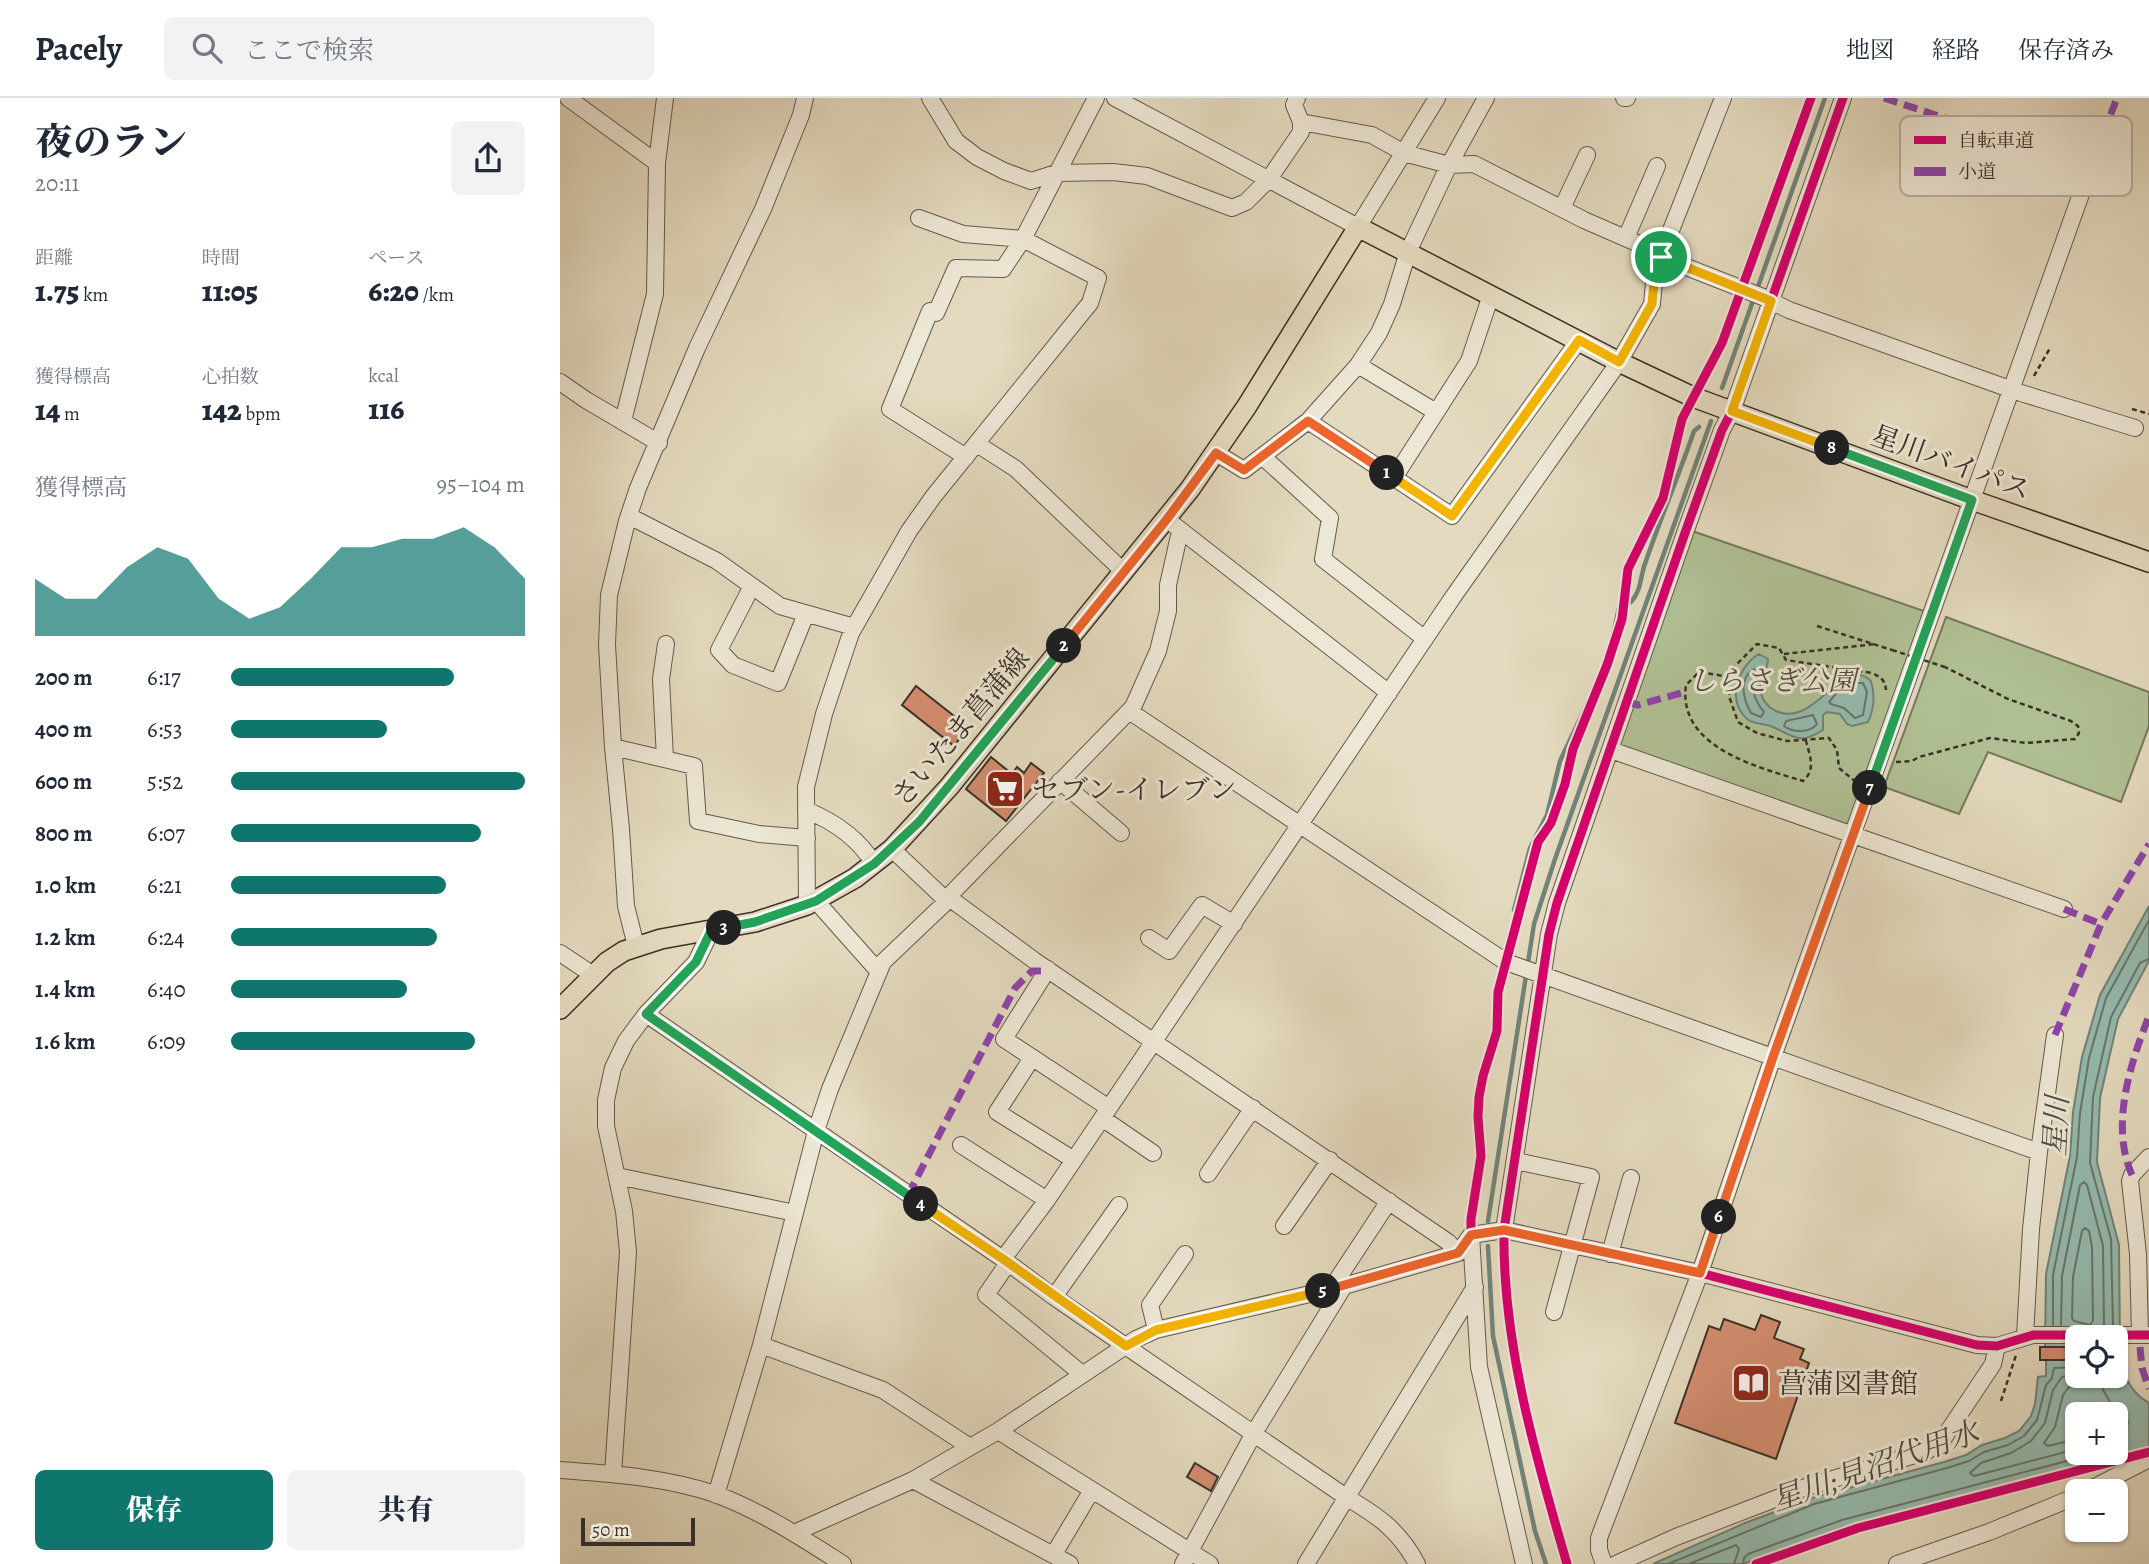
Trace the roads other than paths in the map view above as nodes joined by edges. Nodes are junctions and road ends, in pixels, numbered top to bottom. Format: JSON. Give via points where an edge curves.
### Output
{"nodes":[{"id":1,"x":568,"y":98,"type":"edge"},
{"id":2,"x":665,"y":98,"type":"edge"},
{"id":3,"x":805,"y":98,"type":"edge"},
{"id":4,"x":930,"y":98,"type":"edge"},
{"id":5,"x":1096,"y":98,"type":"edge"},
{"id":6,"x":1115,"y":98,"type":"edge"},
{"id":7,"x":1297,"y":98,"type":"edge"},
{"id":8,"x":1437,"y":98,"type":"edge"},
{"id":9,"x":1486,"y":98,"type":"edge"},
{"id":10,"x":1723,"y":98,"type":"edge"},
{"id":11,"x":1843,"y":98,"type":"edge"},
{"id":12,"x":1301,"y":122,"type":"junction"},
{"id":13,"x":1404,"y":153,"type":"junction"},
{"id":14,"x":1587,"y":155,"type":"dead end"},
{"id":15,"x":657,"y":163,"type":"junction"},
{"id":16,"x":1449,"y":165,"type":"junction"},
{"id":17,"x":1657,"y":166,"type":"dead end"},
{"id":18,"x":1056,"y":173,"type":"junction"},
{"id":19,"x":1269,"y":179,"type":"junction"},
{"id":20,"x":2081,"y":196,"type":"edge"},
{"id":21,"x":1562,"y":208,"type":"junction"},
{"id":22,"x":919,"y":218,"type":"dead end"},
{"id":23,"x":1358,"y":227,"type":"junction"},
{"id":24,"x":1626,"y":238,"type":"junction"},
{"id":25,"x":1023,"y":239,"type":"junction"},
{"id":26,"x":1408,"y":252,"type":"junction"},
{"id":27,"x":1661,"y":257,"type":"junction"},
{"id":28,"x":1491,"y":295,"type":"junction"},
{"id":29,"x":1767,"y":299,"type":"junction"},
{"id":30,"x":1579,"y":340,"type":"junction"},
{"id":31,"x":1619,"y":362,"type":"junction"},
{"id":32,"x":1358,"y":365,"type":"junction"},
{"id":33,"x":560,"y":382,"type":"edge"},
{"id":34,"x":2018,"y":385,"type":"junction"},
{"id":35,"x":1732,"y":411,"type":"junction"},
{"id":36,"x":1436,"y":412,"type":"junction"},
{"id":37,"x":622,"y":421,"type":"junction"},
{"id":38,"x":1308,"y":421,"type":"junction"},
{"id":39,"x":2135,"y":428,"type":"dead end"},
{"id":40,"x":659,"y":443,"type":"junction"},
{"id":41,"x":977,"y":444,"type":"junction"},
{"id":42,"x":1216,"y":453,"type":"junction"},
{"id":43,"x":1262,"y":456,"type":"junction"},
{"id":44,"x":966,"y":457,"type":"junction"},
{"id":45,"x":1394,"y":478,"type":"junction"},
{"id":46,"x":1972,"y":500,"type":"junction"},
{"id":47,"x":629,"y":516,"type":"junction"},
{"id":48,"x":1173,"y":525,"type":"junction"},
{"id":49,"x":2149,"y":562,"type":"edge"},
{"id":50,"x":1124,"y":572,"type":"junction"},
{"id":51,"x":752,"y":586,"type":"junction"},
{"id":52,"x":806,"y":614,"type":"junction"},
{"id":53,"x":854,"y":627,"type":"junction"},
{"id":54,"x":1425,"y":639,"type":"junction"},
{"id":55,"x":666,"y":644,"type":"dead end"},
{"id":56,"x":1389,"y":693,"type":"junction"},
{"id":57,"x":1129,"y":711,"type":"junction"},
{"id":58,"x":613,"y":747,"type":"junction"},
{"id":59,"x":1611,"y":750,"type":"junction"},
{"id":60,"x":665,"y":760,"type":"junction"},
{"id":61,"x":1060,"y":781,"type":"junction"},
{"id":62,"x":806,"y":810,"type":"junction"},
{"id":63,"x":1301,"y":826,"type":"junction"},
{"id":64,"x":1121,"y":833,"type":"dead end"},
{"id":65,"x":1852,"y":835,"type":"junction"},
{"id":66,"x":807,"y":838,"type":"junction"},
{"id":67,"x":892,"y":849,"type":"junction"},
{"id":68,"x":874,"y":864,"type":"junction"},
{"id":69,"x":947,"y":898,"type":"junction"},
{"id":70,"x":812,"y":903,"type":"junction"},
{"id":71,"x":2064,"y":909,"type":"dead end"},
{"id":72,"x":1234,"y":924,"type":"junction"},
{"id":73,"x":711,"y":931,"type":"junction"},
{"id":74,"x":1149,"y":938,"type":"dead end"},
{"id":75,"x":636,"y":946,"type":"junction"},
{"id":76,"x":560,"y":953,"type":"edge"},
{"id":77,"x":1048,"y":969,"type":"junction"},
{"id":78,"x":879,"y":971,"type":"junction"},
{"id":79,"x":593,"y":975,"type":"junction"},
{"id":80,"x":1540,"y":975,"type":"junction"},
{"id":81,"x":560,"y":1009,"type":"edge"},
{"id":82,"x":646,"y":1014,"type":"junction"},
{"id":83,"x":2054,"y":1035,"type":"dead end"},
{"id":84,"x":1155,"y":1040,"type":"junction"},
{"id":85,"x":1773,"y":1057,"type":"junction"},
{"id":86,"x":1032,"y":1058,"type":"junction"},
{"id":87,"x":1253,"y":1108,"type":"junction"},
{"id":88,"x":1105,"y":1113,"type":"junction"},
{"id":89,"x":816,"y":1131,"type":"junction"},
{"id":90,"x":961,"y":1145,"type":"dead end"},
{"id":91,"x":2039,"y":1152,"type":"junction"},
{"id":92,"x":1153,"y":1153,"type":"dead end"},
{"id":93,"x":2149,"y":1157,"type":"edge"},
{"id":94,"x":1074,"y":1160,"type":"junction"},
{"id":95,"x":1330,"y":1160,"type":"junction"},
{"id":96,"x":1516,"y":1161,"type":"junction"},
{"id":97,"x":1208,"y":1174,"type":"dead end"},
{"id":98,"x":617,"y":1176,"type":"junction"},
{"id":99,"x":1631,"y":1178,"type":"dead end"},
{"id":100,"x":1047,"y":1200,"type":"junction"},
{"id":101,"x":1389,"y":1201,"type":"junction"},
{"id":102,"x":1119,"y":1205,"type":"dead end"},
{"id":103,"x":794,"y":1213,"type":"junction"},
{"id":104,"x":1284,"y":1226,"type":"dead end"},
{"id":105,"x":1501,"y":1231,"type":"junction"},
{"id":106,"x":1474,"y":1234,"type":"junction"},
{"id":107,"x":1573,"y":1245,"type":"junction"},
{"id":108,"x":1458,"y":1253,"type":"junction"},
{"id":109,"x":1185,"y":1254,"type":"dead end"},
{"id":110,"x":1609,"y":1254,"type":"junction"},
{"id":111,"x":1006,"y":1261,"type":"junction"},
{"id":112,"x":1700,"y":1273,"type":"junction"},
{"id":113,"x":1475,"y":1287,"type":"junction"},
{"id":114,"x":1337,"y":1288,"type":"junction"},
{"id":115,"x":1054,"y":1297,"type":"junction"},
{"id":116,"x":1554,"y":1312,"type":"dead end"},
{"id":117,"x":1156,"y":1330,"type":"junction"},
{"id":118,"x":2144,"y":1335,"type":"edge"},
{"id":119,"x":2029,"y":1336,"type":"junction"},
{"id":120,"x":761,"y":1345,"type":"junction"},
{"id":121,"x":1126,"y":1346,"type":"junction"},
{"id":122,"x":1997,"y":1346,"type":"junction"},
{"id":123,"x":1082,"y":1374,"type":"junction"},
{"id":124,"x":998,"y":1430,"type":"junction"},
{"id":125,"x":1254,"y":1433,"type":"junction"},
{"id":126,"x":970,"y":1447,"type":"junction"},
{"id":127,"x":2149,"y":1459,"type":"edge"},
{"id":128,"x":560,"y":1470,"type":"edge"},
{"id":129,"x":613,"y":1474,"type":"junction"},
{"id":130,"x":2110,"y":1479,"type":"edge"},
{"id":131,"x":913,"y":1480,"type":"junction"},
{"id":132,"x":1092,"y":1490,"type":"junction"},
{"id":133,"x":716,"y":1495,"type":"junction"},
{"id":134,"x":1346,"y":1497,"type":"junction"},
{"id":135,"x":2065,"y":1501,"type":"edge"},
{"id":136,"x":793,"y":1533,"type":"junction"},
{"id":137,"x":1054,"y":1555,"type":"junction"},
{"id":138,"x":1187,"y":1558,"type":"edge"},
{"id":139,"x":843,"y":1564,"type":"edge"},
{"id":140,"x":1069,"y":1564,"type":"edge"},
{"id":141,"x":1210,"y":1564,"type":"edge"},
{"id":142,"x":1307,"y":1564,"type":"edge"},
{"id":143,"x":1417,"y":1564,"type":"edge"},
{"id":144,"x":1524,"y":1564,"type":"edge"},
{"id":145,"x":1604,"y":1564,"type":"edge"},
{"id":146,"x":1615,"y":1564,"type":"edge"},
{"id":147,"x":1896,"y":1564,"type":"edge"}],
"edges":[{"from":1,"to":15,"type":"street"},
{"from":2,"to":15,"type":"street"},
{"from":3,"to":40,"type":"street","via":[[763,209],[697,348]]},
{"from":4,"to":18,"type":"street","via":[[956,141],[976,157],[1031,181]]},
{"from":5,"to":18,"type":"street"},
{"from":6,"to":19,"type":"street"},
{"from":7,"to":12,"type":"street","via":[[1294,105]]},
{"from":8,"to":13,"type":"street"},
{"from":9,"to":16,"type":"street"},
{"from":10,"to":27,"type":"street"},
{"from":11,"to":29,"type":"street"},
{"from":12,"to":13,"type":"street","via":[[1372,135]]},
{"from":12,"to":19,"type":"street","via":[[1301,132]]},
{"from":13,"to":16,"type":"street"},
{"from":13,"to":23,"type":"street"},
{"from":14,"to":21,"type":"street"},
{"from":15,"to":37,"type":"street","via":[[655,294]]},
{"from":16,"to":21,"type":"street","via":[[1474,164]]},
{"from":16,"to":26,"type":"street"},
{"from":17,"to":24,"type":"street"},
{"from":18,"to":19,"type":"street","via":[[1147,176],[1232,208],[1246,202]]},
{"from":18,"to":25,"type":"street"},
{"from":19,"to":23,"type":"street"},
{"from":20,"to":34,"type":"street"},
{"from":21,"to":24,"type":"street"},
{"from":22,"to":25,"type":"street","via":[[963,234]]},
{"from":23,"to":26,"type":"main road","name":"星川バイパス"},
{"from":23,"to":42,"type":"main road","name":"さいたま菖蒲線"},
{"from":24,"to":27,"type":"street"},
{"from":25,"to":41,"type":"street","via":[[1098,278],[1090,303]]},
{"from":25,"to":44,"type":"street","via":[[1003,269],[956,268],[936,313],[930,311],[890,409]]},
{"from":26,"to":28,"type":"main road","name":"星川バイパス"},
{"from":26,"to":32,"type":"street","via":[[1392,304]]},
{"from":27,"to":29,"type":"street"},
{"from":27,"to":31,"type":"street","via":[[1652,304]]},
{"from":28,"to":30,"type":"main road","name":"星川バイパス"},
{"from":28,"to":36,"type":"street","via":[[1469,361]]},
{"from":29,"to":34,"type":"street"},
{"from":29,"to":35,"type":"street"},
{"from":30,"to":31,"type":"main road","name":"星川バイパス"},
{"from":30,"to":45,"type":"street","via":[[1452,516]]},
{"from":31,"to":35,"type":"main road","name":"星川バイパス"},
{"from":31,"to":54,"type":"street"},
{"from":32,"to":36,"type":"street"},
{"from":32,"to":38,"type":"street"},
{"from":33,"to":37,"type":"street"},
{"from":34,"to":39,"type":"street"},
{"from":34,"to":46,"type":"street"},
{"from":35,"to":46,"type":"main road","name":"星川バイパス"},
{"from":35,"to":59,"type":"street"},
{"from":36,"to":45,"type":"street"},
{"from":37,"to":40,"type":"street"},
{"from":38,"to":43,"type":"street"},
{"from":38,"to":45,"type":"street"},
{"from":40,"to":47,"type":"street"},
{"from":41,"to":44,"type":"street"},
{"from":41,"to":50,"type":"street","via":[[1016,469]]},
{"from":42,"to":43,"type":"street","via":[[1244,470]]},
{"from":42,"to":48,"type":"main road","name":"さいたま菖蒲線"},
{"from":43,"to":54,"type":"street","via":[[1330,518],[1323,559]]},
{"from":44,"to":53,"type":"street","via":[[909,531]]},
{"from":46,"to":49,"type":"main road","name":"星川バイパス"},
{"from":46,"to":65,"type":"street"},
{"from":47,"to":51,"type":"street","via":[[717,561]]},
{"from":47,"to":58,"type":"street","via":[[609,595]]},
{"from":48,"to":50,"type":"main road","name":"さいたま菖蒲線"},
{"from":48,"to":56,"type":"street"},
{"from":48,"to":57,"type":"street","via":[[1168,611],[1157,651]]},
{"from":50,"to":67,"type":"main road","name":"さいたま菖蒲線","via":[[949,787]]},
{"from":51,"to":52,"type":"street","via":[[780,606]]},
{"from":51,"to":52,"type":"street","via":[[719,650],[733,665],[778,683]]},
{"from":52,"to":53,"type":"street"},
{"from":53,"to":62,"type":"street","via":[[824,715],[806,787]]},
{"from":54,"to":56,"type":"street"},
{"from":55,"to":60,"type":"street","via":[[661,678]]},
{"from":56,"to":63,"type":"street"},
{"from":57,"to":61,"type":"street"},
{"from":57,"to":63,"type":"street"},
{"from":58,"to":60,"type":"street"},
{"from":58,"to":75,"type":"street","via":[[626,906]]},
{"from":59,"to":65,"type":"street"},
{"from":59,"to":80,"type":"street","via":[[1557,903]]},
{"from":60,"to":66,"type":"street","via":[[694,766],[698,821]]},
{"from":61,"to":64,"type":"street"},
{"from":61,"to":69,"type":"street"},
{"from":62,"to":66,"type":"street"},
{"from":62,"to":68,"type":"street","via":[[845,833]]},
{"from":63,"to":72,"type":"street"},
{"from":63,"to":80,"type":"street","via":[[1491,954]]},
{"from":65,"to":71,"type":"street"},
{"from":65,"to":85,"type":"street"},
{"from":66,"to":70,"type":"street"},
{"from":67,"to":68,"type":"main road","name":"さいたま菖蒲線"},
{"from":67,"to":69,"type":"street"},
{"from":68,"to":70,"type":"main road","name":"さいたま菖蒲線"},
{"from":69,"to":77,"type":"street"},
{"from":69,"to":78,"type":"street"},
{"from":70,"to":73,"type":"main road","name":"さいたま菖蒲線"},
{"from":70,"to":78,"type":"street"},
{"from":72,"to":74,"type":"street","via":[[1202,905],[1169,951]]},
{"from":72,"to":84,"type":"street"},
{"from":73,"to":75,"type":"main road","name":"さいたま菖蒲線"},
{"from":73,"to":82,"type":"street","via":[[696,962]]},
{"from":75,"to":79,"type":"main road","name":"さいたま菖蒲線"},
{"from":76,"to":79,"type":"street"},
{"from":77,"to":84,"type":"street"},
{"from":77,"to":86,"type":"street","via":[[1004,1039]]},
{"from":78,"to":89,"type":"street"},
{"from":79,"to":81,"type":"main road","name":"さいたま菖蒲線"},
{"from":80,"to":85,"type":"street"},
{"from":80,"to":96,"type":"street"},
{"from":82,"to":89,"type":"street"},
{"from":82,"to":98,"type":"street","via":[[617,1059],[606,1100],[606,1126]]},
{"from":83,"to":91,"type":"street"},
{"from":84,"to":87,"type":"street"},
{"from":84,"to":88,"type":"street"},
{"from":85,"to":91,"type":"street"},
{"from":85,"to":112,"type":"street"},
{"from":86,"to":88,"type":"street"},
{"from":86,"to":94,"type":"street","via":[[997,1112]]},
{"from":87,"to":95,"type":"street"},
{"from":87,"to":97,"type":"street"},
{"from":88,"to":92,"type":"street"},
{"from":88,"to":94,"type":"street"},
{"from":89,"to":103,"type":"street"},
{"from":89,"to":111,"type":"street"},
{"from":90,"to":100,"type":"street"},
{"from":91,"to":119,"type":"street","via":[[2031,1229]]},
{"from":93,"to":118,"type":"street","via":[[2130,1181]]},
{"from":94,"to":100,"type":"street"},
{"from":95,"to":101,"type":"street"},
{"from":95,"to":104,"type":"street"},
{"from":96,"to":105,"type":"street"},
{"from":96,"to":107,"type":"street","via":[[1591,1177]]},
{"from":98,"to":103,"type":"street"},
{"from":98,"to":129,"type":"street","via":[[628,1252]]},
{"from":99,"to":110,"type":"street"},
{"from":100,"to":111,"type":"street"},
{"from":101,"to":108,"type":"street","via":[[1448,1241]]},
{"from":101,"to":114,"type":"street"},
{"from":102,"to":115,"type":"street"},
{"from":103,"to":120,"type":"street"},
{"from":105,"to":106,"type":"street"},
{"from":105,"to":107,"type":"street"},
{"from":106,"to":108,"type":"street"},
{"from":106,"to":113,"type":"street"},
{"from":107,"to":110,"type":"street"},
{"from":107,"to":116,"type":"street"},
{"from":108,"to":114,"type":"street"},
{"from":109,"to":117,"type":"street","via":[[1150,1304]]},
{"from":110,"to":112,"type":"street"},
{"from":111,"to":115,"type":"street"},
{"from":111,"to":123,"type":"street","via":[[986,1294]]},
{"from":112,"to":122,"type":"street","via":[[1976,1345]]},
{"from":112,"to":145,"type":"street","via":[[1599,1538]]},
{"from":113,"to":134,"type":"street"},
{"from":113,"to":144,"type":"street","via":[[1479,1367]]},
{"from":114,"to":117,"type":"street"},
{"from":114,"to":125,"type":"street"},
{"from":115,"to":121,"type":"street"},
{"from":117,"to":121,"type":"street"},
{"from":118,"to":119,"type":"street"},
{"from":119,"to":122,"type":"street"},
{"from":120,"to":126,"type":"street","via":[[883,1390]]},
{"from":120,"to":133,"type":"street"},
{"from":121,"to":123,"type":"street"},
{"from":121,"to":125,"type":"street"},
{"from":122,"to":146,"type":"street","via":[[1993,1364],[1935,1447],[1806,1487]]},
{"from":123,"to":124,"type":"street"},
{"from":124,"to":126,"type":"street"},
{"from":124,"to":132,"type":"street"},
{"from":125,"to":134,"type":"street"},
{"from":125,"to":138,"type":"street"},
{"from":126,"to":131,"type":"street"},
{"from":127,"to":130,"type":"street"},
{"from":128,"to":129,"type":"street"},
{"from":129,"to":133,"type":"street","via":[[657,1479]]},
{"from":131,"to":136,"type":"street"},
{"from":131,"to":137,"type":"street"},
{"from":132,"to":137,"type":"street"},
{"from":132,"to":138,"type":"street"},
{"from":133,"to":136,"type":"street"},
{"from":134,"to":142,"type":"street"},
{"from":134,"to":143,"type":"street","via":[[1380,1517]]},
{"from":135,"to":147,"type":"street"},
{"from":136,"to":139,"type":"street"},
{"from":137,"to":140,"type":"street"},
{"from":138,"to":141,"type":"street"}]}
